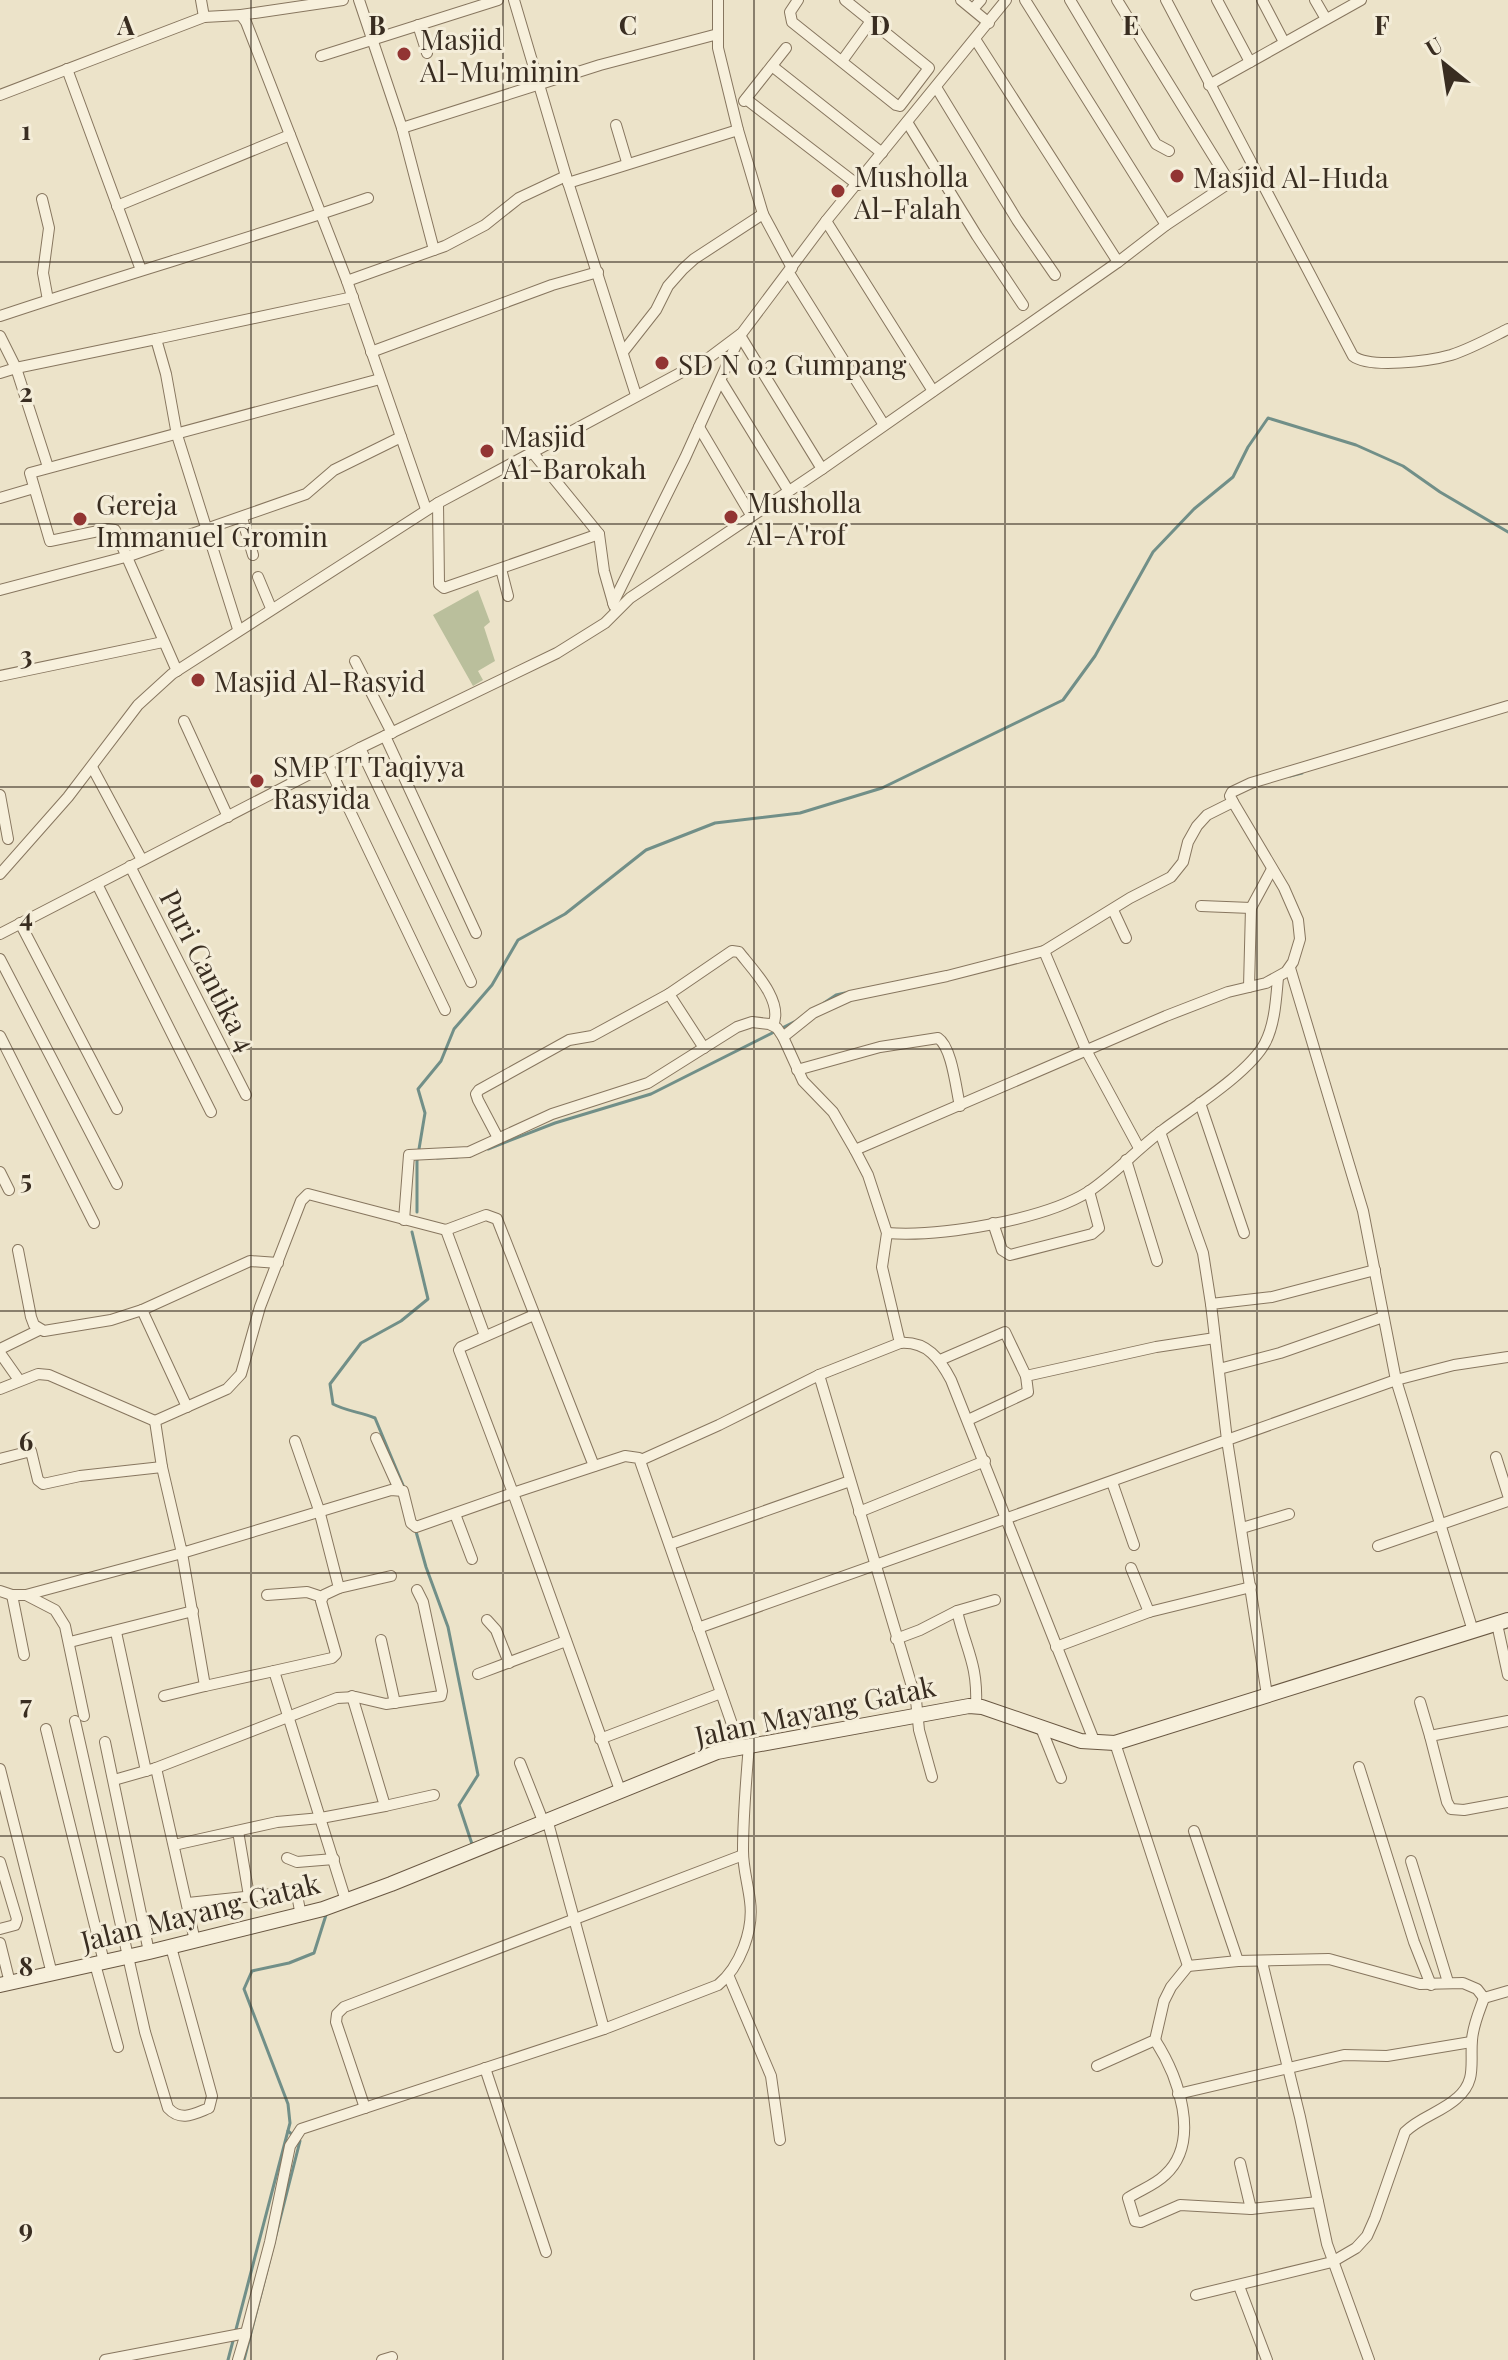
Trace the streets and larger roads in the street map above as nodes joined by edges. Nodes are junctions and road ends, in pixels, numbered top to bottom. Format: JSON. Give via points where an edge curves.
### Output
{"nodes":[{"id":1,"x":201,"y":0,"type":"edge"},
{"id":2,"x":343,"y":0,"type":"edge"},
{"id":3,"x":359,"y":0,"type":"edge"},
{"id":4,"x":498,"y":0,"type":"edge"},
{"id":5,"x":514,"y":0,"type":"edge"},
{"id":6,"x":718,"y":0,"type":"edge"},
{"id":7,"x":845,"y":0,"type":"edge"},
{"id":8,"x":961,"y":0,"type":"edge"},
{"id":9,"x":1006,"y":0,"type":"edge"},
{"id":10,"x":1025,"y":0,"type":"edge"},
{"id":11,"x":1070,"y":0,"type":"edge"},
{"id":12,"x":1117,"y":0,"type":"edge"},
{"id":13,"x":1166,"y":0,"type":"edge"},
{"id":14,"x":1217,"y":0,"type":"edge"},
{"id":15,"x":1262,"y":0,"type":"edge"},
{"id":16,"x":1315,"y":0,"type":"edge"},
{"id":17,"x":1361,"y":0,"type":"edge"},
{"id":18,"x":796,"y":1,"type":"edge"},
{"id":19,"x":1343,"y":4,"type":"edge"},
{"id":20,"x":977,"y":5,"type":"edge"},
{"id":21,"x":241,"y":15,"type":"junction"},
{"id":22,"x":204,"y":17,"type":"junction"},
{"id":23,"x":1326,"y":19,"type":"junction"},
{"id":24,"x":871,"y":21,"type":"junction"},
{"id":25,"x":989,"y":23,"type":"junction"},
{"id":26,"x":418,"y":25,"type":"junction"},
{"id":27,"x":718,"y":34,"type":"junction"},
{"id":28,"x":975,"y":39,"type":"junction"},
{"id":29,"x":371,"y":40,"type":"junction"},
{"id":30,"x":1284,"y":42,"type":"junction"},
{"id":31,"x":786,"y":48,"type":"dead end"},
{"id":32,"x":427,"y":53,"type":"dead end"},
{"id":33,"x":321,"y":56,"type":"dead end"},
{"id":34,"x":842,"y":61,"type":"junction"},
{"id":35,"x":1250,"y":62,"type":"junction"},
{"id":36,"x":772,"y":66,"type":"junction"},
{"id":37,"x":67,"y":69,"type":"junction"},
{"id":38,"x":538,"y":85,"type":"junction"},
{"id":39,"x":1209,"y":85,"type":"junction"},
{"id":40,"x":917,"y":86,"type":"junction"},
{"id":41,"x":932,"y":91,"type":"junction"},
{"id":42,"x":0,"y":95,"type":"edge"},
{"id":43,"x":746,"y":99,"type":"junction"},
{"id":44,"x":735,"y":112,"type":"junction"},
{"id":45,"x":907,"y":122,"type":"junction"},
{"id":46,"x":616,"y":125,"type":"dead end"},
{"id":47,"x":402,"y":128,"type":"junction"},
{"id":48,"x":738,"y":130,"type":"junction"},
{"id":49,"x":290,"y":135,"type":"junction"},
{"id":50,"x":1169,"y":151,"type":"dead end"},
{"id":51,"x":882,"y":153,"type":"junction"},
{"id":52,"x":627,"y":162,"type":"junction"},
{"id":53,"x":1253,"y":167,"type":"junction"},
{"id":54,"x":567,"y":179,"type":"junction"},
{"id":55,"x":1230,"y":183,"type":"junction"},
{"id":56,"x":858,"y":185,"type":"junction"},
{"id":57,"x":368,"y":198,"type":"dead end"},
{"id":58,"x":42,"y":199,"type":"dead end"},
{"id":59,"x":117,"y":206,"type":"junction"},
{"id":60,"x":321,"y":214,"type":"junction"},
{"id":61,"x":763,"y":214,"type":"junction"},
{"id":62,"x":826,"y":221,"type":"junction"},
{"id":63,"x":1166,"y":225,"type":"junction"},
{"id":64,"x":434,"y":250,"type":"junction"},
{"id":65,"x":1118,"y":262,"type":"junction"},
{"id":66,"x":141,"y":270,"type":"junction"},
{"id":67,"x":790,"y":270,"type":"junction"},
{"id":68,"x":598,"y":272,"type":"junction"},
{"id":69,"x":1055,"y":275,"type":"dead end"},
{"id":70,"x":347,"y":281,"type":"junction"},
{"id":71,"x":353,"y":297,"type":"junction"},
{"id":72,"x":48,"y":300,"type":"junction"},
{"id":73,"x":1023,"y":305,"type":"dead end"},
{"id":74,"x":0,"y":316,"type":"edge"},
{"id":75,"x":1508,"y":329,"type":"edge"},
{"id":76,"x":741,"y":335,"type":"junction"},
{"id":77,"x":0,"y":336,"type":"edge"},
{"id":78,"x":156,"y":339,"type":"junction"},
{"id":79,"x":371,"y":352,"type":"junction"},
{"id":80,"x":623,"y":352,"type":"junction"},
{"id":81,"x":16,"y":368,"type":"junction"},
{"id":82,"x":0,"y":373,"type":"edge"},
{"id":83,"x":380,"y":379,"type":"junction"},
{"id":84,"x":721,"y":381,"type":"junction"},
{"id":85,"x":933,"y":391,"type":"junction"},
{"id":86,"x":636,"y":395,"type":"junction"},
{"id":87,"x":884,"y":425,"type":"junction"},
{"id":88,"x":699,"y":427,"type":"junction"},
{"id":89,"x":177,"y":435,"type":"junction"},
{"id":90,"x":401,"y":437,"type":"junction"},
{"id":91,"x":533,"y":453,"type":"junction"},
{"id":92,"x":48,"y":467,"type":"junction"},
{"id":93,"x":822,"y":469,"type":"junction"},
{"id":94,"x":34,"y":488,"type":"junction"},
{"id":95,"x":788,"y":490,"type":"junction"},
{"id":96,"x":0,"y":498,"type":"edge"},
{"id":97,"x":438,"y":503,"type":"junction"},
{"id":98,"x":426,"y":509,"type":"junction"},
{"id":99,"x":751,"y":515,"type":"junction"},
{"id":100,"x":242,"y":518,"type":"junction"},
{"id":101,"x":206,"y":529,"type":"junction"},
{"id":102,"x":599,"y":534,"type":"junction"},
{"id":103,"x":253,"y":555,"type":"dead end"},
{"id":104,"x":129,"y":556,"type":"junction"},
{"id":105,"x":501,"y":569,"type":"junction"},
{"id":106,"x":258,"y":577,"type":"dead end"},
{"id":107,"x":0,"y":590,"type":"edge"},
{"id":108,"x":508,"y":596,"type":"dead end"},
{"id":109,"x":271,"y":608,"type":"junction"},
{"id":110,"x":615,"y":608,"type":"junction"},
{"id":111,"x":237,"y":625,"type":"junction"},
{"id":112,"x":163,"y":642,"type":"junction"},
{"id":113,"x":355,"y":661,"type":"dead end"},
{"id":114,"x":175,"y":667,"type":"junction"},
{"id":115,"x":0,"y":676,"type":"edge"},
{"id":116,"x":1508,"y":706,"type":"edge"},
{"id":117,"x":184,"y":721,"type":"dead end"},
{"id":118,"x":388,"y":734,"type":"junction"},
{"id":119,"x":360,"y":748,"type":"junction"},
{"id":120,"x":328,"y":765,"type":"junction"},
{"id":121,"x":92,"y":767,"type":"junction"},
{"id":122,"x":0,"y":795,"type":"edge"},
{"id":123,"x":1232,"y":799,"type":"junction"},
{"id":124,"x":228,"y":817,"type":"junction"},
{"id":125,"x":8,"y":839,"type":"dead end"},
{"id":126,"x":142,"y":860,"type":"junction"},
{"id":127,"x":130,"y":866,"type":"junction"},
{"id":128,"x":1272,"y":869,"type":"junction"},
{"id":129,"x":0,"y":874,"type":"edge"},
{"id":130,"x":97,"y":884,"type":"junction"},
{"id":131,"x":1201,"y":906,"type":"dead end"},
{"id":132,"x":1251,"y":908,"type":"junction"},
{"id":133,"x":1113,"y":910,"type":"junction"},
{"id":134,"x":20,"y":923,"type":"junction"},
{"id":135,"x":476,"y":933,"type":"dead end"},
{"id":136,"x":0,"y":934,"type":"edge"},
{"id":137,"x":1126,"y":938,"type":"dead end"},
{"id":138,"x":1044,"y":951,"type":"junction"},
{"id":139,"x":0,"y":959,"type":"edge"},
{"id":140,"x":1290,"y":968,"type":"junction"},
{"id":141,"x":1278,"y":978,"type":"junction"},
{"id":142,"x":471,"y":982,"type":"dead end"},
{"id":143,"x":1249,"y":987,"type":"junction"},
{"id":144,"x":669,"y":994,"type":"junction"},
{"id":145,"x":445,"y":1010,"type":"dead end"},
{"id":146,"x":778,"y":1030,"type":"junction"},
{"id":147,"x":0,"y":1036,"type":"edge"},
{"id":148,"x":704,"y":1048,"type":"junction"},
{"id":149,"x":1087,"y":1052,"type":"junction"},
{"id":150,"x":797,"y":1070,"type":"junction"},
{"id":151,"x":246,"y":1095,"type":"dead end"},
{"id":152,"x":1200,"y":1103,"type":"junction"},
{"id":153,"x":960,"y":1106,"type":"junction"},
{"id":154,"x":117,"y":1109,"type":"dead end"},
{"id":155,"x":211,"y":1112,"type":"dead end"},
{"id":156,"x":1160,"y":1132,"type":"junction"},
{"id":157,"x":498,"y":1138,"type":"junction"},
{"id":158,"x":1139,"y":1148,"type":"junction"},
{"id":159,"x":855,"y":1150,"type":"junction"},
{"id":160,"x":1126,"y":1160,"type":"junction"},
{"id":161,"x":0,"y":1172,"type":"edge"},
{"id":162,"x":117,"y":1184,"type":"dead end"},
{"id":163,"x":9,"y":1190,"type":"dead end"},
{"id":164,"x":1089,"y":1191,"type":"junction"},
{"id":165,"x":404,"y":1220,"type":"junction"},
{"id":166,"x":94,"y":1223,"type":"dead end"},
{"id":167,"x":993,"y":1223,"type":"junction"},
{"id":168,"x":446,"y":1230,"type":"junction"},
{"id":169,"x":887,"y":1233,"type":"junction"},
{"id":170,"x":1244,"y":1233,"type":"dead end"},
{"id":171,"x":18,"y":1250,"type":"dead end"},
{"id":172,"x":1157,"y":1261,"type":"dead end"},
{"id":173,"x":278,"y":1263,"type":"junction"},
{"id":174,"x":1375,"y":1270,"type":"junction"},
{"id":175,"x":1211,"y":1304,"type":"junction"},
{"id":176,"x":142,"y":1310,"type":"junction"},
{"id":177,"x":534,"y":1315,"type":"junction"},
{"id":178,"x":1383,"y":1317,"type":"junction"},
{"id":179,"x":39,"y":1330,"type":"junction"},
{"id":180,"x":485,"y":1336,"type":"junction"},
{"id":181,"x":1215,"y":1338,"type":"junction"},
{"id":182,"x":900,"y":1343,"type":"junction"},
{"id":183,"x":0,"y":1351,"type":"edge"},
{"id":184,"x":1508,"y":1357,"type":"edge"},
{"id":185,"x":940,"y":1360,"type":"junction"},
{"id":186,"x":1219,"y":1369,"type":"junction"},
{"id":187,"x":819,"y":1375,"type":"junction"},
{"id":188,"x":1026,"y":1376,"type":"junction"},
{"id":189,"x":19,"y":1380,"type":"junction"},
{"id":190,"x":1396,"y":1380,"type":"junction"},
{"id":191,"x":0,"y":1389,"type":"edge"},
{"id":192,"x":187,"y":1407,"type":"junction"},
{"id":193,"x":968,"y":1420,"type":"junction"},
{"id":194,"x":155,"y":1421,"type":"junction"},
{"id":195,"x":376,"y":1438,"type":"dead end"},
{"id":196,"x":1227,"y":1440,"type":"junction"},
{"id":197,"x":295,"y":1441,"type":"dead end"},
{"id":198,"x":1496,"y":1457,"type":"dead end"},
{"id":199,"x":161,"y":1458,"type":"junction"},
{"id":200,"x":0,"y":1459,"type":"edge"},
{"id":201,"x":641,"y":1460,"type":"junction"},
{"id":202,"x":985,"y":1461,"type":"junction"},
{"id":203,"x":594,"y":1466,"type":"junction"},
{"id":204,"x":850,"y":1481,"type":"junction"},
{"id":205,"x":1112,"y":1482,"type":"junction"},
{"id":206,"x":399,"y":1489,"type":"junction"},
{"id":207,"x":513,"y":1493,"type":"junction"},
{"id":208,"x":1508,"y":1495,"type":"edge"},
{"id":209,"x":1508,"y":1501,"type":"edge"},
{"id":210,"x":319,"y":1510,"type":"junction"},
{"id":211,"x":859,"y":1512,"type":"junction"},
{"id":212,"x":455,"y":1514,"type":"junction"},
{"id":213,"x":1289,"y":1514,"type":"dead end"},
{"id":214,"x":1007,"y":1519,"type":"junction"},
{"id":215,"x":1440,"y":1526,"type":"junction"},
{"id":216,"x":1242,"y":1528,"type":"junction"},
{"id":217,"x":671,"y":1544,"type":"junction"},
{"id":218,"x":1134,"y":1545,"type":"dead end"},
{"id":219,"x":1378,"y":1546,"type":"dead end"},
{"id":220,"x":182,"y":1553,"type":"junction"},
{"id":221,"x":472,"y":1559,"type":"dead end"},
{"id":222,"x":874,"y":1566,"type":"junction"},
{"id":223,"x":1131,"y":1568,"type":"dead end"},
{"id":224,"x":391,"y":1576,"type":"dead end"},
{"id":225,"x":1251,"y":1587,"type":"junction"},
{"id":226,"x":339,"y":1588,"type":"junction"},
{"id":227,"x":417,"y":1590,"type":"dead end"},
{"id":228,"x":0,"y":1591,"type":"edge"},
{"id":229,"x":12,"y":1595,"type":"junction"},
{"id":230,"x":26,"y":1595,"type":"junction"},
{"id":231,"x":267,"y":1595,"type":"dead end"},
{"id":232,"x":322,"y":1597,"type":"junction"},
{"id":233,"x":995,"y":1600,"type":"dead end"},
{"id":234,"x":193,"y":1611,"type":"junction"},
{"id":235,"x":957,"y":1611,"type":"junction"},
{"id":236,"x":1149,"y":1612,"type":"junction"},
{"id":237,"x":487,"y":1620,"type":"dead end"},
{"id":238,"x":1502,"y":1622,"type":"edge"},
{"id":239,"x":698,"y":1628,"type":"junction"},
{"id":240,"x":1473,"y":1631,"type":"junction"},
{"id":241,"x":116,"y":1632,"type":"junction"},
{"id":242,"x":896,"y":1639,"type":"junction"},
{"id":243,"x":381,"y":1640,"type":"dead end"},
{"id":244,"x":566,"y":1641,"type":"junction"},
{"id":245,"x":70,"y":1642,"type":"junction"},
{"id":246,"x":1056,"y":1647,"type":"junction"},
{"id":247,"x":24,"y":1655,"type":"dead end"},
{"id":248,"x":509,"y":1663,"type":"junction"},
{"id":249,"x":274,"y":1671,"type":"junction"},
{"id":250,"x":478,"y":1674,"type":"dead end"},
{"id":251,"x":1508,"y":1675,"type":"edge"},
{"id":252,"x":205,"y":1686,"type":"junction"},
{"id":253,"x":721,"y":1693,"type":"junction"},
{"id":254,"x":1267,"y":1695,"type":"junction"},
{"id":255,"x":164,"y":1696,"type":"dead end"},
{"id":256,"x":352,"y":1696,"type":"junction"},
{"id":257,"x":1420,"y":1702,"type":"dead end"},
{"id":258,"x":395,"y":1703,"type":"junction"},
{"id":259,"x":976,"y":1706,"type":"junction"},
{"id":260,"x":917,"y":1714,"type":"junction"},
{"id":261,"x":288,"y":1717,"type":"junction"},
{"id":262,"x":1508,"y":1721,"type":"edge"},
{"id":263,"x":1041,"y":1728,"type":"junction"},
{"id":264,"x":46,"y":1729,"type":"dead end"},
{"id":265,"x":1430,"y":1736,"type":"junction"},
{"id":266,"x":600,"y":1739,"type":"junction"},
{"id":267,"x":105,"y":1742,"type":"dead end"},
{"id":268,"x":1095,"y":1743,"type":"junction"},
{"id":269,"x":1115,"y":1743,"type":"junction"},
{"id":270,"x":744,"y":1746,"type":"junction"},
{"id":271,"x":520,"y":1763,"type":"dead end"},
{"id":272,"x":1359,"y":1767,"type":"dead end"},
{"id":273,"x":0,"y":1769,"type":"edge"},
{"id":274,"x":151,"y":1769,"type":"junction"},
{"id":275,"x":932,"y":1777,"type":"dead end"},
{"id":276,"x":1061,"y":1778,"type":"dead end"},
{"id":277,"x":114,"y":1780,"type":"junction"},
{"id":278,"x":620,"y":1790,"type":"junction"},
{"id":279,"x":434,"y":1795,"type":"dead end"},
{"id":280,"x":1508,"y":1802,"type":"edge"},
{"id":281,"x":385,"y":1806,"type":"junction"},
{"id":282,"x":321,"y":1818,"type":"junction"},
{"id":283,"x":545,"y":1820,"type":"junction"},
{"id":284,"x":238,"y":1831,"type":"junction"},
{"id":285,"x":1194,"y":1831,"type":"dead end"},
{"id":286,"x":174,"y":1845,"type":"junction"},
{"id":287,"x":743,"y":1855,"type":"junction"},
{"id":288,"x":287,"y":1858,"type":"dead end"},
{"id":289,"x":334,"y":1859,"type":"junction"},
{"id":290,"x":1411,"y":1861,"type":"dead end"},
{"id":291,"x":0,"y":1862,"type":"edge"},
{"id":292,"x":249,"y":1896,"type":"junction"},
{"id":293,"x":346,"y":1901,"type":"junction"},
{"id":294,"x":188,"y":1903,"type":"junction"},
{"id":295,"x":301,"y":1916,"type":"junction"},
{"id":296,"x":574,"y":1918,"type":"junction"},
{"id":297,"x":0,"y":1929,"type":"edge"},
{"id":298,"x":1435,"y":1937,"type":"junction"},
{"id":299,"x":195,"y":1941,"type":"junction"},
{"id":300,"x":1414,"y":1942,"type":"junction"},
{"id":301,"x":0,"y":1943,"type":"edge"},
{"id":302,"x":171,"y":1947,"type":"junction"},
{"id":303,"x":149,"y":1952,"type":"junction"},
{"id":304,"x":130,"y":1956,"type":"junction"},
{"id":305,"x":1238,"y":1961,"type":"junction"},
{"id":306,"x":1262,"y":1962,"type":"junction"},
{"id":307,"x":100,"y":1963,"type":"junction"},
{"id":308,"x":1188,"y":1966,"type":"junction"},
{"id":309,"x":52,"y":1974,"type":"junction"},
{"id":310,"x":729,"y":1977,"type":"junction"},
{"id":311,"x":1448,"y":1982,"type":"junction"},
{"id":312,"x":5,"y":1984,"type":"edge"},
{"id":313,"x":1431,"y":1985,"type":"junction"},
{"id":314,"x":1508,"y":1991,"type":"edge"},
{"id":315,"x":1484,"y":1998,"type":"junction"},
{"id":316,"x":604,"y":2029,"type":"junction"},
{"id":317,"x":1471,"y":2042,"type":"junction"},
{"id":318,"x":1158,"y":2045,"type":"junction"},
{"id":319,"x":118,"y":2047,"type":"dead end"},
{"id":320,"x":1097,"y":2066,"type":"dead end"},
{"id":321,"x":485,"y":2068,"type":"junction"},
{"id":322,"x":1289,"y":2070,"type":"junction"},
{"id":323,"x":1178,"y":2094,"type":"junction"},
{"id":324,"x":365,"y":2108,"type":"junction"},
{"id":325,"x":780,"y":2140,"type":"dead end"},
{"id":326,"x":1240,"y":2163,"type":"dead end"},
{"id":327,"x":1318,"y":2202,"type":"junction"},
{"id":328,"x":1251,"y":2209,"type":"junction"},
{"id":329,"x":546,"y":2252,"type":"dead end"},
{"id":330,"x":1332,"y":2262,"type":"junction"},
{"id":331,"x":1239,"y":2286,"type":"junction"},
{"id":332,"x":1196,"y":2295,"type":"dead end"},
{"id":333,"x":240,"y":2334,"type":"junction"},
{"id":334,"x":136,"y":2357,"type":"edge"},
{"id":335,"x":105,"y":2360,"type":"edge"},
{"id":336,"x":238,"y":2360,"type":"edge"},
{"id":337,"x":1267,"y":2360,"type":"edge"},
{"id":338,"x":1369,"y":2360,"type":"edge"}],
"edges":[{"from":1,"to":22,"type":"street"},
{"from":2,"to":21,"type":"street"},
{"from":3,"to":29,"type":"street"},
{"from":4,"to":26,"type":"street"},
{"from":5,"to":38,"type":"street"},
{"from":6,"to":27,"type":"street"},
{"from":7,"to":24,"type":"street"},
{"from":8,"to":20,"type":"street"},
{"from":9,"to":25,"type":"street"},
{"from":10,"to":63,"type":"street"},
{"from":11,"to":50,"type":"street","via":[[1156,144]]},
{"from":12,"to":55,"type":"street"},
{"from":13,"to":39,"type":"street"},
{"from":14,"to":35,"type":"street"},
{"from":15,"to":30,"type":"street"},
{"from":16,"to":23,"type":"street"},
{"from":17,"to":19,"type":"street"},
{"from":18,"to":34,"type":"street","via":[[792,22]]},
{"from":19,"to":23,"type":"street"},
{"from":20,"to":25,"type":"street"},
{"from":21,"to":22,"type":"street"},
{"from":21,"to":49,"type":"street"},
{"from":22,"to":37,"type":"street"},
{"from":23,"to":30,"type":"street"},
{"from":24,"to":34,"type":"street"},
{"from":24,"to":40,"type":"street","via":[[928,66]]},
{"from":25,"to":28,"type":"street"},
{"from":26,"to":29,"type":"street"},
{"from":26,"to":32,"type":"street"},
{"from":27,"to":38,"type":"street"},
{"from":27,"to":44,"type":"street"},
{"from":28,"to":41,"type":"street"},
{"from":28,"to":65,"type":"street"},
{"from":29,"to":33,"type":"street"},
{"from":29,"to":47,"type":"street"},
{"from":30,"to":35,"type":"street"},
{"from":31,"to":36,"type":"street"},
{"from":34,"to":40,"type":"street","via":[[896,105]]},
{"from":35,"to":39,"type":"street"},
{"from":36,"to":43,"type":"street"},
{"from":36,"to":51,"type":"street"},
{"from":37,"to":42,"type":"street"},
{"from":37,"to":59,"type":"street"},
{"from":38,"to":47,"type":"street"},
{"from":38,"to":54,"type":"street"},
{"from":39,"to":53,"type":"street"},
{"from":40,"to":41,"type":"street"},
{"from":41,"to":45,"type":"street"},
{"from":41,"to":69,"type":"street"},
{"from":43,"to":44,"type":"street"},
{"from":43,"to":56,"type":"street"},
{"from":44,"to":48,"type":"street"},
{"from":45,"to":51,"type":"street"},
{"from":45,"to":73,"type":"street"},
{"from":46,"to":52,"type":"street"},
{"from":47,"to":64,"type":"street"},
{"from":48,"to":52,"type":"street"},
{"from":48,"to":61,"type":"street"},
{"from":49,"to":59,"type":"street"},
{"from":49,"to":60,"type":"street"},
{"from":51,"to":56,"type":"street"},
{"from":52,"to":54,"type":"street"},
{"from":53,"to":55,"type":"street"},
{"from":53,"to":75,"type":"street","via":[[1358,360],[1374,364],[1439,358]]},
{"from":54,"to":64,"type":"street","via":[[519,198],[485,225]]},
{"from":54,"to":68,"type":"street"},
{"from":55,"to":63,"type":"street"},
{"from":56,"to":62,"type":"street"},
{"from":57,"to":60,"type":"street"},
{"from":58,"to":72,"type":"street","via":[[49,228],[43,273]]},
{"from":59,"to":66,"type":"street"},
{"from":60,"to":66,"type":"street"},
{"from":60,"to":70,"type":"street"},
{"from":61,"to":67,"type":"street"},
{"from":61,"to":80,"type":"street","via":[[683,269]]},
{"from":62,"to":67,"type":"street"},
{"from":62,"to":85,"type":"street"},
{"from":63,"to":65,"type":"street"},
{"from":64,"to":70,"type":"street"},
{"from":65,"to":85,"type":"street"},
{"from":66,"to":72,"type":"street"},
{"from":67,"to":76,"type":"street"},
{"from":67,"to":87,"type":"street"},
{"from":68,"to":79,"type":"street"},
{"from":68,"to":80,"type":"street"},
{"from":70,"to":71,"type":"street"},
{"from":71,"to":78,"type":"street"},
{"from":71,"to":79,"type":"street"},
{"from":72,"to":74,"type":"street"},
{"from":76,"to":84,"type":"street"},
{"from":76,"to":86,"type":"street"},
{"from":76,"to":93,"type":"street"},
{"from":77,"to":81,"type":"street"},
{"from":78,"to":81,"type":"street"},
{"from":78,"to":89,"type":"street"},
{"from":79,"to":83,"type":"street"},
{"from":80,"to":86,"type":"street"},
{"from":81,"to":82,"type":"street"},
{"from":81,"to":92,"type":"street"},
{"from":83,"to":89,"type":"street"},
{"from":83,"to":90,"type":"street"},
{"from":84,"to":88,"type":"street"},
{"from":84,"to":95,"type":"street"},
{"from":85,"to":87,"type":"street"},
{"from":86,"to":91,"type":"street"},
{"from":87,"to":93,"type":"street"},
{"from":88,"to":99,"type":"street"},
{"from":88,"to":110,"type":"street"},
{"from":89,"to":92,"type":"street"},
{"from":89,"to":101,"type":"street"},
{"from":90,"to":98,"type":"street"},
{"from":90,"to":100,"type":"street","via":[[334,470],[306,494]]},
{"from":91,"to":97,"type":"street"},
{"from":91,"to":102,"type":"street"},
{"from":92,"to":94,"type":"street","via":[[30,473]]},
{"from":93,"to":95,"type":"street"},
{"from":94,"to":96,"type":"street"},
{"from":94,"to":104,"type":"street","via":[[50,541],[113,528]]},
{"from":95,"to":99,"type":"street"},
{"from":97,"to":98,"type":"street"},
{"from":97,"to":105,"type":"street","via":[[441,586]]},
{"from":98,"to":109,"type":"street"},
{"from":99,"to":110,"type":"street"},
{"from":100,"to":101,"type":"street"},
{"from":100,"to":103,"type":"street"},
{"from":101,"to":104,"type":"street"},
{"from":101,"to":111,"type":"street"},
{"from":102,"to":105,"type":"street"},
{"from":102,"to":110,"type":"street"},
{"from":104,"to":107,"type":"street"},
{"from":104,"to":112,"type":"street"},
{"from":105,"to":108,"type":"street"},
{"from":106,"to":109,"type":"street"},
{"from":109,"to":111,"type":"street"},
{"from":110,"to":118,"type":"street","via":[[605,623],[557,653]]},
{"from":111,"to":114,"type":"street"},
{"from":112,"to":114,"type":"street"},
{"from":112,"to":115,"type":"street"},
{"from":113,"to":118,"type":"street"},
{"from":114,"to":121,"type":"street","via":[[138,705]]},
{"from":116,"to":123,"type":"street","via":[[1251,783],[1234,789]]},
{"from":117,"to":124,"type":"street"},
{"from":118,"to":119,"type":"street"},
{"from":118,"to":135,"type":"street"},
{"from":119,"to":120,"type":"street"},
{"from":119,"to":142,"type":"street"},
{"from":120,"to":124,"type":"street"},
{"from":120,"to":145,"type":"street"},
{"from":121,"to":126,"type":"street"},
{"from":121,"to":129,"type":"street"},
{"from":122,"to":125,"type":"street"},
{"from":123,"to":128,"type":"street"},
{"from":123,"to":133,"type":"street","via":[[1197,826],[1177,872]]},
{"from":124,"to":126,"type":"street"},
{"from":126,"to":127,"type":"street"},
{"from":127,"to":130,"type":"street"},
{"from":127,"to":151,"type":"street","name":"Puri Cantika 4"},
{"from":128,"to":132,"type":"street"},
{"from":128,"to":140,"type":"street","via":[[1300,929]]},
{"from":130,"to":134,"type":"street"},
{"from":130,"to":155,"type":"street"},
{"from":131,"to":132,"type":"street"},
{"from":132,"to":143,"type":"street"},
{"from":133,"to":137,"type":"street"},
{"from":133,"to":138,"type":"street"},
{"from":134,"to":136,"type":"street"},
{"from":134,"to":154,"type":"street"},
{"from":138,"to":146,"type":"street","via":[[850,996]]},
{"from":138,"to":149,"type":"street"},
{"from":139,"to":162,"type":"street"},
{"from":140,"to":141,"type":"street"},
{"from":140,"to":174,"type":"street","via":[[1364,1216]]},
{"from":141,"to":143,"type":"street"},
{"from":141,"to":152,"type":"street","via":[[1264,1044]]},
{"from":143,"to":149,"type":"street"},
{"from":144,"to":146,"type":"street","via":[[736,951],[773,1002]]},
{"from":144,"to":148,"type":"street"},
{"from":144,"to":157,"type":"street","via":[[592,1036],[569,1040],[479,1090],[478,1100]]},
{"from":146,"to":148,"type":"street","via":[[744,1024]]},
{"from":146,"to":150,"type":"street"},
{"from":147,"to":166,"type":"street"},
{"from":148,"to":157,"type":"street","via":[[648,1083]]},
{"from":149,"to":153,"type":"street"},
{"from":149,"to":158,"type":"street"},
{"from":150,"to":153,"type":"street","via":[[880,1047],[938,1038],[947,1046]]},
{"from":150,"to":159,"type":"street","via":[[833,1112]]},
{"from":152,"to":156,"type":"street"},
{"from":152,"to":170,"type":"street"},
{"from":153,"to":159,"type":"street"},
{"from":156,"to":158,"type":"street"},
{"from":156,"to":175,"type":"street","via":[[1205,1260]]},
{"from":157,"to":165,"type":"street","via":[[469,1152],[408,1158]]},
{"from":158,"to":160,"type":"street"},
{"from":159,"to":169,"type":"street"},
{"from":160,"to":164,"type":"street"},
{"from":160,"to":172,"type":"street"},
{"from":161,"to":163,"type":"street"},
{"from":164,"to":167,"type":"street","via":[[1063,1204]]},
{"from":164,"to":167,"type":"street","via":[[1099,1228],[1092,1234],[1010,1255],[1002,1250]]},
{"from":165,"to":168,"type":"street"},
{"from":165,"to":173,"type":"street","via":[[308,1194]]},
{"from":167,"to":169,"type":"street"},
{"from":168,"to":177,"type":"street","via":[[486,1215],[497,1219]]},
{"from":168,"to":180,"type":"street"},
{"from":169,"to":182,"type":"street","via":[[882,1267]]},
{"from":171,"to":179,"type":"street","via":[[31,1317]]},
{"from":173,"to":176,"type":"street","via":[[247,1262]]},
{"from":173,"to":192,"type":"street","via":[[241,1374],[227,1389]]},
{"from":174,"to":175,"type":"street","via":[[1272,1297]]},
{"from":174,"to":178,"type":"street"},
{"from":175,"to":181,"type":"street"},
{"from":176,"to":179,"type":"street","via":[[60,1330]]},
{"from":176,"to":192,"type":"street"},
{"from":177,"to":180,"type":"street"},
{"from":177,"to":203,"type":"street"},
{"from":178,"to":186,"type":"street"},
{"from":178,"to":190,"type":"street"},
{"from":179,"to":183,"type":"street"},
{"from":180,"to":207,"type":"street","via":[[460,1347],[459,1354]]},
{"from":181,"to":186,"type":"street"},
{"from":181,"to":188,"type":"street"},
{"from":182,"to":185,"type":"street","via":[[925,1348]]},
{"from":182,"to":187,"type":"street"},
{"from":183,"to":189,"type":"street"},
{"from":184,"to":190,"type":"street"},
{"from":185,"to":188,"type":"street","via":[[1006,1332]]},
{"from":185,"to":193,"type":"street"},
{"from":186,"to":196,"type":"street"},
{"from":187,"to":201,"type":"street"},
{"from":187,"to":204,"type":"street"},
{"from":188,"to":193,"type":"street","via":[[1028,1392]]},
{"from":189,"to":191,"type":"street"},
{"from":189,"to":194,"type":"street","via":[[49,1375]]},
{"from":190,"to":196,"type":"street"},
{"from":190,"to":215,"type":"street"},
{"from":192,"to":194,"type":"street"},
{"from":193,"to":202,"type":"street"},
{"from":194,"to":199,"type":"street"},
{"from":195,"to":206,"type":"street"},
{"from":196,"to":205,"type":"street"},
{"from":196,"to":216,"type":"street"},
{"from":197,"to":210,"type":"street"},
{"from":198,"to":208,"type":"street"},
{"from":199,"to":200,"type":"street","via":[[43,1484],[31,1451]]},
{"from":199,"to":220,"type":"street"},
{"from":201,"to":203,"type":"street","via":[[625,1456]]},
{"from":201,"to":217,"type":"street"},
{"from":202,"to":211,"type":"street"},
{"from":202,"to":214,"type":"street"},
{"from":203,"to":207,"type":"street"},
{"from":204,"to":211,"type":"street"},
{"from":204,"to":217,"type":"street"},
{"from":205,"to":214,"type":"street"},
{"from":205,"to":218,"type":"street"},
{"from":206,"to":210,"type":"street"},
{"from":206,"to":212,"type":"street","via":[[416,1527]]},
{"from":207,"to":212,"type":"street"},
{"from":207,"to":244,"type":"street"},
{"from":209,"to":215,"type":"street"},
{"from":210,"to":220,"type":"street"},
{"from":210,"to":226,"type":"street"},
{"from":211,"to":222,"type":"street"},
{"from":212,"to":221,"type":"street"},
{"from":213,"to":216,"type":"street"},
{"from":214,"to":222,"type":"street"},
{"from":214,"to":246,"type":"street"},
{"from":215,"to":219,"type":"street"},
{"from":215,"to":240,"type":"street"},
{"from":216,"to":225,"type":"street"},
{"from":217,"to":239,"type":"street"},
{"from":220,"to":230,"type":"street"},
{"from":220,"to":234,"type":"street"},
{"from":222,"to":239,"type":"street"},
{"from":222,"to":242,"type":"street"},
{"from":223,"to":236,"type":"street"},
{"from":224,"to":226,"type":"street"},
{"from":225,"to":236,"type":"street"},
{"from":225,"to":254,"type":"street"},
{"from":226,"to":232,"type":"street"},
{"from":227,"to":258,"type":"street","via":[[442,1694]]},
{"from":228,"to":229,"type":"street"},
{"from":229,"to":230,"type":"street"},
{"from":229,"to":247,"type":"street"},
{"from":230,"to":245,"type":"street","via":[[55,1610]]},
{"from":231,"to":232,"type":"street","via":[[307,1592]]},
{"from":232,"to":249,"type":"street","via":[[336,1655]]},
{"from":233,"to":235,"type":"street"},
{"from":234,"to":241,"type":"street"},
{"from":234,"to":252,"type":"street"},
{"from":235,"to":242,"type":"street"},
{"from":235,"to":259,"type":"street","via":[[974,1663]]},
{"from":236,"to":246,"type":"street"},
{"from":237,"to":248,"type":"street"},
{"from":238,"to":240,"type":"street","name":"Jalan Mayang Gatak"},
{"from":238,"to":251,"type":"street"},
{"from":239,"to":253,"type":"street"},
{"from":240,"to":254,"type":"street","name":"Jalan Mayang Gatak"},
{"from":241,"to":245,"type":"street"},
{"from":241,"to":274,"type":"street"},
{"from":242,"to":260,"type":"street"},
{"from":243,"to":258,"type":"street"},
{"from":244,"to":248,"type":"street"},
{"from":244,"to":266,"type":"street"},
{"from":245,"to":304,"type":"street","via":[[80,1719]]},
{"from":246,"to":268,"type":"street"},
{"from":248,"to":250,"type":"street"},
{"from":249,"to":252,"type":"street"},
{"from":249,"to":261,"type":"street"},
{"from":252,"to":255,"type":"street"},
{"from":253,"to":266,"type":"street"},
{"from":253,"to":270,"type":"street"},
{"from":254,"to":269,"type":"street","name":"Jalan Mayang Gatak"},
{"from":256,"to":258,"type":"street"},
{"from":256,"to":261,"type":"street"},
{"from":256,"to":281,"type":"street"},
{"from":257,"to":265,"type":"street"},
{"from":259,"to":260,"type":"street","name":"Jalan Mayang Gatak"},
{"from":259,"to":263,"type":"street","name":"Jalan Mayang Gatak"},
{"from":260,"to":270,"type":"street","name":"Jalan Mayang Gatak"},
{"from":260,"to":275,"type":"street"},
{"from":261,"to":274,"type":"street"},
{"from":261,"to":282,"type":"street"},
{"from":262,"to":265,"type":"street"},
{"from":263,"to":268,"type":"street","name":"Jalan Mayang Gatak"},
{"from":263,"to":276,"type":"street"},
{"from":264,"to":307,"type":"street"},
{"from":265,"to":280,"type":"street","via":[[1451,1809]]},
{"from":266,"to":278,"type":"street"},
{"from":267,"to":277,"type":"street"},
{"from":268,"to":269,"type":"street","name":"Jalan Mayang Gatak"},
{"from":269,"to":308,"type":"street"},
{"from":270,"to":278,"type":"street","name":"Jalan Mayang Gatak"},
{"from":270,"to":287,"type":"street"},
{"from":271,"to":283,"type":"street"},
{"from":272,"to":300,"type":"street"},
{"from":273,"to":309,"type":"street"},
{"from":274,"to":277,"type":"street"},
{"from":274,"to":286,"type":"street"},
{"from":277,"to":303,"type":"street"},
{"from":278,"to":283,"type":"street","name":"Jalan Mayang Gatak"},
{"from":279,"to":281,"type":"street"},
{"from":281,"to":282,"type":"street"},
{"from":282,"to":284,"type":"street"},
{"from":282,"to":289,"type":"street"},
{"from":283,"to":293,"type":"street","name":"Jalan Mayang Gatak"},
{"from":283,"to":296,"type":"street"},
{"from":284,"to":286,"type":"street"},
{"from":284,"to":292,"type":"street"},
{"from":285,"to":305,"type":"street"},
{"from":286,"to":294,"type":"street"},
{"from":287,"to":296,"type":"street"},
{"from":287,"to":310,"type":"street","via":[[751,1905],[741,1954]]},
{"from":288,"to":289,"type":"street"},
{"from":289,"to":293,"type":"street"},
{"from":290,"to":298,"type":"street"},
{"from":291,"to":297,"type":"street","via":[[17,1919],[15,1925]]},
{"from":292,"to":294,"type":"street"},
{"from":292,"to":295,"type":"street","via":[[291,1892]]},
{"from":293,"to":295,"type":"street","name":"Jalan Mayang Gatak"},
{"from":294,"to":299,"type":"street"},
{"from":295,"to":299,"type":"street","name":"Jalan Mayang Gatak"},
{"from":296,"to":316,"type":"street"},
{"from":296,"to":324,"type":"street","via":[[339,2010],[336,2022]]},
{"from":298,"to":300,"type":"street"},
{"from":298,"to":311,"type":"street"},
{"from":299,"to":302,"type":"street","name":"Jalan Mayang Gatak"},
{"from":300,"to":313,"type":"street"},
{"from":301,"to":312,"type":"street"},
{"from":302,"to":303,"type":"street","name":"Jalan Mayang Gatak"},
{"from":302,"to":304,"type":"street","via":[[212,2096],[209,2108],[191,2115],[174,2115],[168,2108]]},
{"from":303,"to":304,"type":"street","name":"Jalan Mayang Gatak"},
{"from":304,"to":307,"type":"street","name":"Jalan Mayang Gatak"},
{"from":305,"to":306,"type":"street"},
{"from":305,"to":308,"type":"street"},
{"from":306,"to":313,"type":"street","via":[[1329,1959]]},
{"from":306,"to":322,"type":"street"},
{"from":307,"to":309,"type":"street","name":"Jalan Mayang Gatak"},
{"from":307,"to":319,"type":"street"},
{"from":308,"to":318,"type":"street","via":[[1164,2001]]},
{"from":309,"to":312,"type":"street","name":"Jalan Mayang Gatak"},
{"from":310,"to":316,"type":"street","via":[[708,1991]]},
{"from":310,"to":325,"type":"street","via":[[771,2076]]},
{"from":311,"to":313,"type":"street"},
{"from":311,"to":315,"type":"street","via":[[1468,1984]]},
{"from":314,"to":315,"type":"street"},
{"from":315,"to":317,"type":"street"},
{"from":316,"to":321,"type":"street"},
{"from":317,"to":322,"type":"street","via":[[1387,2056],[1344,2055]]},
{"from":317,"to":330,"type":"street","via":[[1473,2073],[1467,2087],[1405,2132],[1370,2230],[1356,2248]]},
{"from":318,"to":320,"type":"street"},
{"from":318,"to":323,"type":"street"},
{"from":321,"to":324,"type":"street"},
{"from":321,"to":329,"type":"street"},
{"from":322,"to":323,"type":"street"},
{"from":322,"to":327,"type":"street"},
{"from":323,"to":328,"type":"street","via":[[1186,2128],[1182,2152],[1164,2176],[1129,2197],[1135,2221],[1180,2205]]},
{"from":324,"to":333,"type":"street","via":[[297,2133]]},
{"from":326,"to":328,"type":"street"},
{"from":327,"to":328,"type":"street"},
{"from":327,"to":330,"type":"street"},
{"from":330,"to":331,"type":"street"},
{"from":330,"to":338,"type":"street"},
{"from":331,"to":332,"type":"street"},
{"from":331,"to":337,"type":"street"},
{"from":333,"to":334,"type":"street"},
{"from":333,"to":336,"type":"street"},
{"from":334,"to":335,"type":"street"}]}
